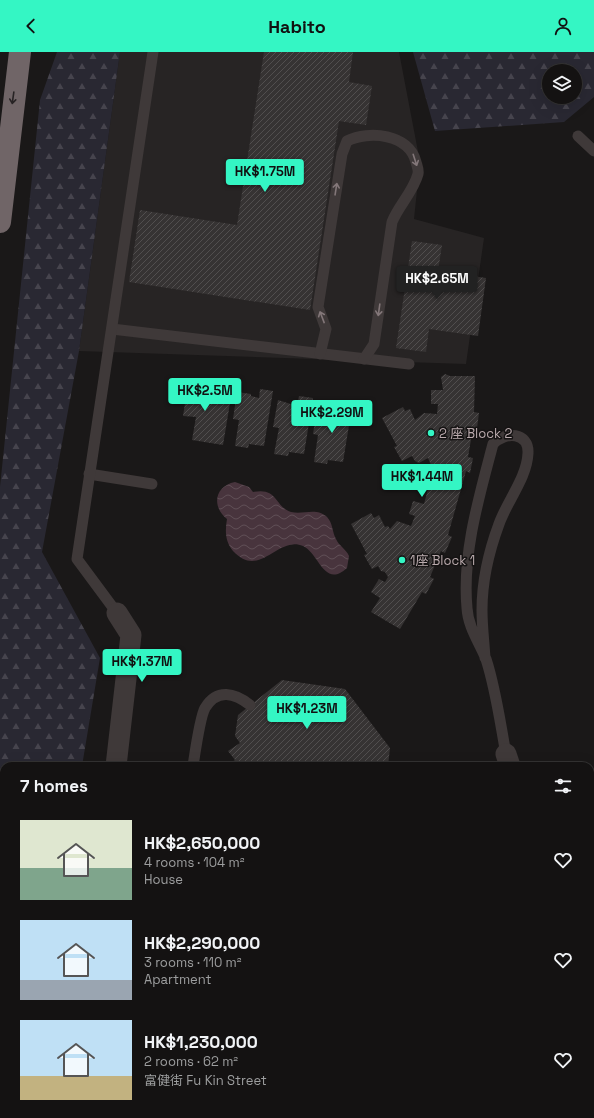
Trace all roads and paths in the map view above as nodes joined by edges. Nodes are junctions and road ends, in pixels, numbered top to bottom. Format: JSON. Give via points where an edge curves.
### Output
{"nodes":[{"id":1,"x":20,"y":52,"type":"edge"},
{"id":2,"x":153,"y":52,"type":"edge"},
{"id":3,"x":578,"y":136,"type":"dead end"},
{"id":4,"x":594,"y":151,"type":"edge"},
{"id":5,"x":0,"y":222,"type":"edge"},
{"id":6,"x":112,"y":329,"type":"junction"},
{"id":7,"x":320,"y":354,"type":"junction"},
{"id":8,"x":364,"y":359,"type":"junction"},
{"id":9,"x":410,"y":364,"type":"dead end"},
{"id":10,"x":90,"y":474,"type":"junction"},
{"id":11,"x":152,"y":484,"type":"dead end"},
{"id":12,"x":117,"y":612,"type":"joint"},
{"id":13,"x":485,"y":658,"type":"junction"},
{"id":14,"x":250,"y":706,"type":"dead end"},
{"id":15,"x":508,"y":760,"type":"edge"},
{"id":16,"x":116,"y":762,"type":"edge"},
{"id":17,"x":193,"y":762,"type":"edge"}],
"edges":[{"from":1,"to":5,"type":"highway","one_way":true},
{"from":2,"to":6,"type":"lane"},
{"from":3,"to":4,"type":"lane"},
{"from":6,"to":7,"type":"lane"},
{"from":6,"to":10,"type":"lane"},
{"from":7,"to":8,"type":"lane"},
{"from":7,"to":8,"type":"lane","one_way":true,"via":[[326,330],[318,307],[342,154],[347,141],[370,134],[393,139],[409,147],[415,157],[418,172],[412,190],[392,222],[374,344]]},
{"from":8,"to":9,"type":"lane"},
{"from":10,"to":11,"type":"lane"},
{"from":10,"to":12,"type":"lane","via":[[77,559]]},
{"from":12,"to":16,"type":"street","via":[[131,635]]},
{"from":13,"to":13,"type":"lane","via":[[472,631],[467,609],[472,535],[493,444],[499,438],[514,435],[526,445],[528,453],[490,550],[482,610]]},
{"from":13,"to":15,"type":"lane","via":[[496,696]]},
{"from":14,"to":17,"type":"lane","via":[[240,697],[226,694],[214,698],[205,708]]}]}
